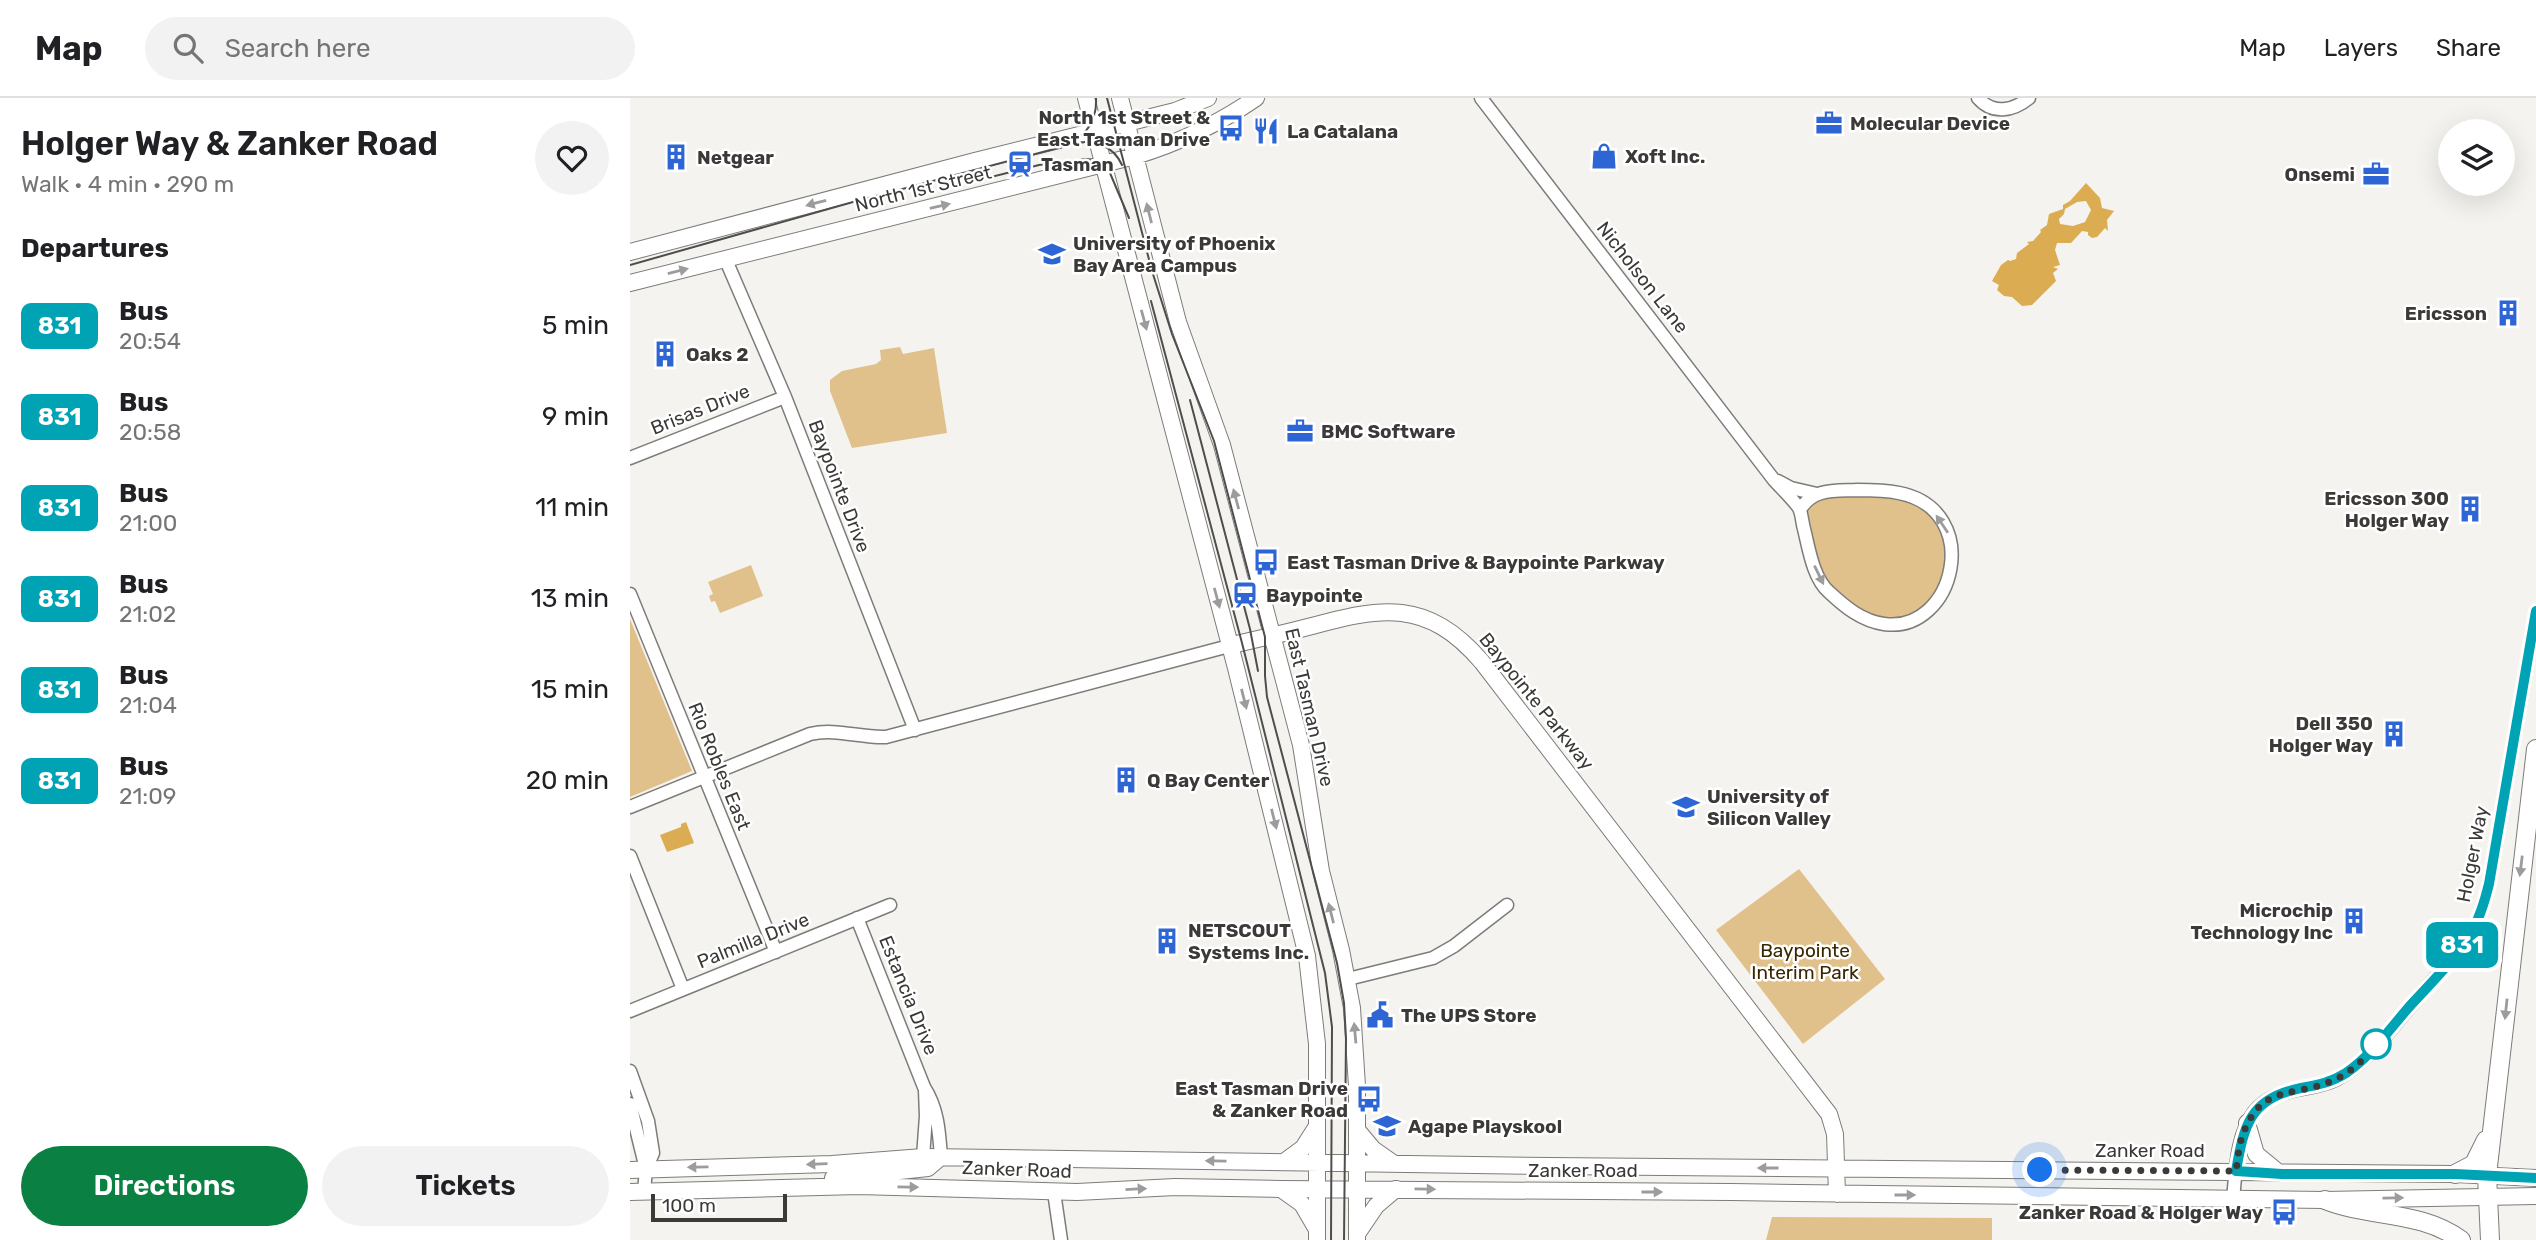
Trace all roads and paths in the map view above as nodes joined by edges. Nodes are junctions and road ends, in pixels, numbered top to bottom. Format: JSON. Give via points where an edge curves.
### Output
{"nodes":[{"id":1,"x":1086,"y":98,"type":"edge"},
{"id":2,"x":1120,"y":98,"type":"edge"},
{"id":3,"x":1208,"y":98,"type":"edge"},
{"id":4,"x":1256,"y":98,"type":"edge"},
{"id":5,"x":1481,"y":98,"type":"edge"},
{"id":6,"x":1978,"y":98,"type":"edge"},
{"id":7,"x":2029,"y":98,"type":"edge"},
{"id":8,"x":1126,"y":123,"type":"junction"},
{"id":9,"x":1095,"y":130,"type":"junction"},
{"id":10,"x":1135,"y":156,"type":"junction"},
{"id":11,"x":1105,"y":164,"type":"junction"},
{"id":12,"x":630,"y":253,"type":"edge"},
{"id":13,"x":725,"y":258,"type":"junction"},
{"id":14,"x":630,"y":283,"type":"edge"},
{"id":15,"x":785,"y":397,"type":"junction"},
{"id":16,"x":630,"y":458,"type":"edge"},
{"id":17,"x":1774,"y":480,"type":"junction"},
{"id":18,"x":1817,"y":494,"type":"junction"},
{"id":19,"x":1800,"y":510,"type":"junction"},
{"id":20,"x":630,"y":594,"type":"edge"},
{"id":21,"x":2536,"y":612,"type":"edge"},
{"id":22,"x":1272,"y":635,"type":"junction"},
{"id":23,"x":1230,"y":646,"type":"junction"},
{"id":24,"x":915,"y":730,"type":"junction"},
{"id":25,"x":2536,"y":749,"type":"edge"},
{"id":26,"x":704,"y":777,"type":"junction"},
{"id":27,"x":630,"y":807,"type":"edge"},
{"id":28,"x":630,"y":856,"type":"edge"},
{"id":29,"x":890,"y":905,"type":"dead end"},
{"id":30,"x":1507,"y":905,"type":"dead end"},
{"id":31,"x":857,"y":918,"type":"junction"},
{"id":32,"x":776,"y":952,"type":"junction"},
{"id":33,"x":1348,"y":979,"type":"junction"},
{"id":34,"x":684,"y":989,"type":"junction"},
{"id":35,"x":630,"y":1011,"type":"edge"},
{"id":36,"x":630,"y":1071,"type":"edge"},
{"id":37,"x":924,"y":1087,"type":"junction"},
{"id":38,"x":630,"y":1104,"type":"edge"},
{"id":39,"x":2494,"y":1109,"type":"junction"},
{"id":40,"x":2248,"y":1124,"type":"junction"},
{"id":41,"x":1318,"y":1125,"type":"junction"},
{"id":42,"x":1358,"y":1131,"type":"junction"},
{"id":43,"x":923,"y":1157,"type":"junction"},
{"id":44,"x":941,"y":1157,"type":"junction"},
{"id":45,"x":1284,"y":1162,"type":"junction"},
{"id":46,"x":1318,"y":1162,"type":"junction"},
{"id":47,"x":1357,"y":1163,"type":"junction"},
{"id":48,"x":1393,"y":1163,"type":"junction"},
{"id":49,"x":1836,"y":1168,"type":"junction"},
{"id":50,"x":638,"y":1169,"type":"edge"},
{"id":51,"x":2236,"y":1171,"type":"junction"},
{"id":52,"x":2282,"y":1174,"type":"junction"},
{"id":53,"x":2455,"y":1174,"type":"junction"},
{"id":54,"x":2487,"y":1175,"type":"junction"},
{"id":55,"x":2536,"y":1178,"type":"edge"},
{"id":56,"x":1356,"y":1188,"type":"junction"},
{"id":57,"x":801,"y":1189,"type":"junction"},
{"id":58,"x":1281,"y":1189,"type":"junction"},
{"id":59,"x":1318,"y":1189,"type":"junction"},
{"id":60,"x":1396,"y":1189,"type":"junction"},
{"id":61,"x":637,"y":1192,"type":"edge"},
{"id":62,"x":1054,"y":1192,"type":"junction"},
{"id":63,"x":1837,"y":1194,"type":"junction"},
{"id":64,"x":2487,"y":1196,"type":"junction"},
{"id":65,"x":2536,"y":1196,"type":"edge"},
{"id":66,"x":2233,"y":1199,"type":"junction"},
{"id":67,"x":2325,"y":1200,"type":"junction"},
{"id":68,"x":1317,"y":1236,"type":"edge"},
{"id":69,"x":1357,"y":1237,"type":"edge"},
{"id":70,"x":1060,"y":1240,"type":"edge"},
{"id":71,"x":2461,"y":1240,"type":"edge"},
{"id":72,"x":2490,"y":1240,"type":"edge"}],
"edges":[{"from":1,"to":9,"type":"main road"},
{"from":2,"to":8,"type":"main road","name":"East Tasman Drive"},
{"from":3,"to":8,"type":"main road","name":"North 1st Street"},
{"from":4,"to":10,"type":"main road","name":"North 1st Street","via":[[1207,128]]},
{"from":5,"to":17,"type":"street","name":"Nicholson Lane"},
{"from":6,"to":7,"type":"street","via":[[2000,110],[2019,106]]},
{"from":8,"to":9,"type":"main road","name":"North 1st Street"},
{"from":8,"to":10,"type":"main road","name":"East Tasman Drive"},
{"from":9,"to":11,"type":"main road"},
{"from":9,"to":12,"type":"main road","name":"North 1st Street","one_way":true},
{"from":10,"to":11,"type":"main road","name":"North 1st Street"},
{"from":22,"to":10,"type":"main road","name":"East Tasman Drive","one_way":true,"via":[[1217,427],[1178,322]]},
{"from":13,"to":11,"type":"main road","name":"North 1st Street","one_way":true},
{"from":11,"to":23,"type":"main road","one_way":true},
{"from":14,"to":13,"type":"main road","name":"North 1st Street","one_way":true},
{"from":13,"to":15,"type":"street","name":"Baypointe Drive"},
{"from":15,"to":16,"type":"street","name":"Brisas Drive"},
{"from":15,"to":24,"type":"street","name":"Baypointe Drive"},
{"from":17,"to":18,"type":"street","name":"Nicholson Lane"},
{"from":17,"to":19,"type":"street","name":"Nicholson Lane"},
{"from":18,"to":19,"type":"street"},
{"from":19,"to":18,"type":"street","name":"Nicholson Lane","one_way":true,"via":[[1814,565],[1826,589],[1849,610],[1893,624],[1914,619],[1935,603],[1950,575],[1951,538],[1929,507],[1901,493]]},
{"from":20,"to":26,"type":"street","name":"Rio Robles East"},
{"from":21,"to":40,"type":"street","name":"Holger Way","via":[[2489,884],[2473,929],[2361,1061],[2336,1079],[2272,1097]]},
{"from":22,"to":23,"type":"main road","name":"Baypointe Parkway"},
{"from":33,"to":22,"type":"main road","name":"East Tasman Drive","one_way":true,"via":[[1321,871],[1301,745]]},
{"from":22,"to":49,"type":"main road","name":"Baypointe Parkway","via":[[1384,610],[1423,618],[1470,649],[1829,1114]]},
{"from":23,"to":24,"type":"street","name":"Baypointe Parkway"},
{"from":23,"to":41,"type":"main road","one_way":true,"via":[[1307,956],[1318,1045]]},
{"from":24,"to":26,"type":"street","name":"Baypointe Parkway","via":[[872,738],[837,731],[810,734]]},
{"from":25,"to":39,"type":"highway","one_way":true},
{"from":26,"to":27,"type":"street","name":"Baypointe Parkway"},
{"from":26,"to":32,"type":"street","name":"Rio Robles East"},
{"from":28,"to":34,"type":"street"},
{"from":29,"to":31,"type":"street","name":"Palmilla Drive"},
{"from":30,"to":33,"type":"street","via":[[1433,958]]},
{"from":31,"to":32,"type":"street","name":"Palmilla Drive"},
{"from":31,"to":37,"type":"street","name":"Estancia Drive"},
{"from":32,"to":34,"type":"street","name":"Palmilla Drive"},
{"from":42,"to":33,"type":"main road","name":"East Tasman Drive","one_way":true},
{"from":34,"to":35,"type":"street","name":"Palmilla Drive"},
{"from":36,"to":50,"type":"street","via":[[648,1121],[653,1153]]},
{"from":37,"to":43,"type":"street","name":"Estancia Drive"},
{"from":37,"to":44,"type":"street","name":"Estancia Drive","via":[[938,1118]]},
{"from":38,"to":50,"type":"street"},
{"from":39,"to":53,"type":"highway","via":[[2478,1158]]},
{"from":39,"to":54,"type":"highway"},
{"from":40,"to":51,"type":"street","name":"Holger Way"},
{"from":40,"to":52,"type":"main road","via":[[2256,1154]]},
{"from":41,"to":45,"type":"main road","via":[[1308,1143]]},
{"from":41,"to":46,"type":"main road"},
{"from":42,"to":47,"type":"main road","name":"East Tasman Drive"},
{"from":42,"to":48,"type":"main road"},
{"from":43,"to":44,"type":"main road","name":"Zanker Road"},
{"from":43,"to":50,"type":"main road","name":"Zanker Road","one_way":true},
{"from":45,"to":44,"type":"main road","name":"Zanker Road","one_way":true},
{"from":44,"to":57,"type":"main road","via":[[928,1168],[836,1176]]},
{"from":45,"to":46,"type":"main road","name":"Zanker Road"},
{"from":46,"to":47,"type":"main road","name":"Zanker Road"},
{"from":46,"to":59,"type":"main road"},
{"from":47,"to":48,"type":"main road","name":"Zanker Road"},
{"from":47,"to":56,"type":"main road","name":"East Tasman Drive"},
{"from":49,"to":48,"type":"main road","name":"Zanker Road","one_way":true},
{"from":49,"to":51,"type":"main road","name":"Zanker Road"},
{"from":49,"to":63,"type":"main road","name":"Baypointe Parkway"},
{"from":50,"to":61,"type":"street"},
{"from":51,"to":52,"type":"main road","name":"Zanker Road"},
{"from":51,"to":66,"type":"street","name":"Holger Way"},
{"from":52,"to":53,"type":"main road","name":"Zanker Road"},
{"from":53,"to":54,"type":"main road","name":"Zanker Road"},
{"from":54,"to":55,"type":"main road","name":"Zanker Road"},
{"from":54,"to":64,"type":"highway"},
{"from":56,"to":59,"type":"main road","name":"Zanker Road"},
{"from":56,"to":60,"type":"main road","name":"Zanker Road"},
{"from":56,"to":69,"type":"main road","name":"East Tasman Drive"},
{"from":57,"to":61,"type":"main road","name":"Zanker Road"},
{"from":57,"to":62,"type":"main road","name":"Zanker Road","one_way":true,"via":[[883,1186]]},
{"from":58,"to":59,"type":"main road","name":"Zanker Road"},
{"from":62,"to":58,"type":"main road","name":"Zanker Road","one_way":true},
{"from":58,"to":68,"type":"main road","via":[[1302,1204]]},
{"from":59,"to":68,"type":"main road"},
{"from":60,"to":63,"type":"main road","name":"Zanker Road","one_way":true},
{"from":60,"to":69,"type":"main road","via":[[1376,1206]]},
{"from":62,"to":70,"type":"street"},
{"from":63,"to":66,"type":"main road","name":"Zanker Road","one_way":true},
{"from":64,"to":65,"type":"main road","name":"Zanker Road"},
{"from":67,"to":64,"type":"main road","name":"Zanker Road","one_way":true},
{"from":64,"to":72,"type":"highway"},
{"from":66,"to":67,"type":"main road","name":"Zanker Road"},
{"from":67,"to":71,"type":"highway","via":[[2348,1209],[2425,1221]]}]}
